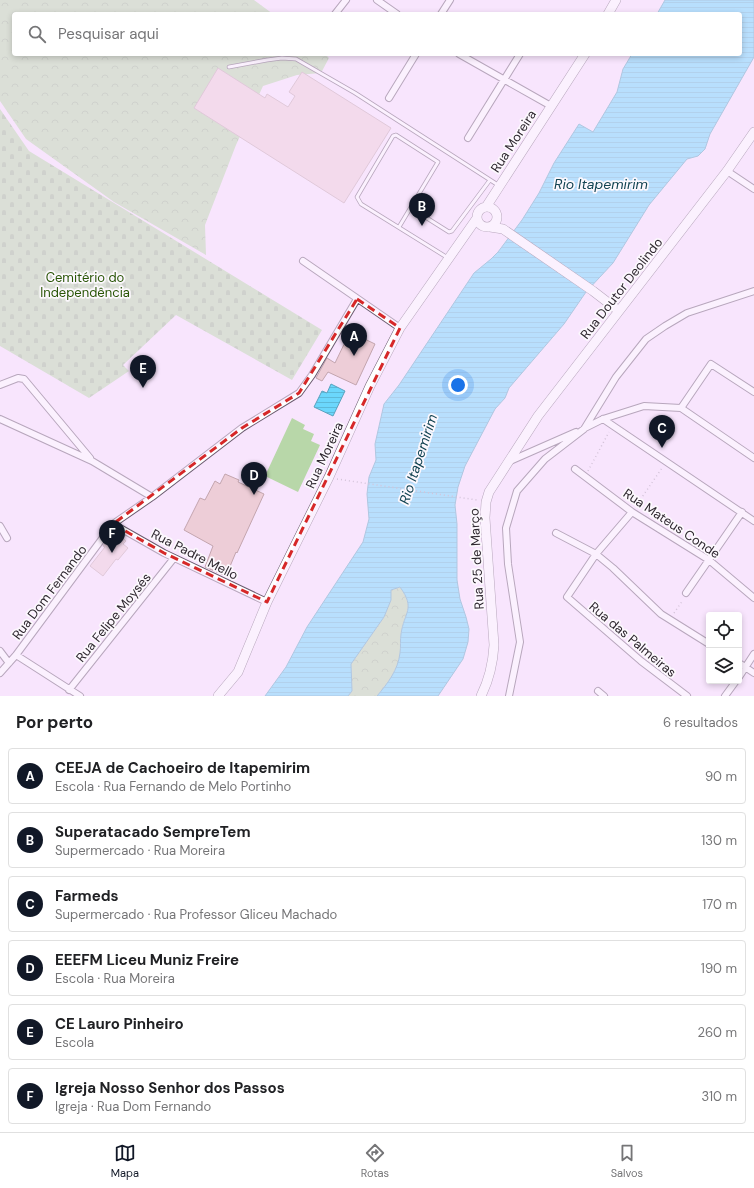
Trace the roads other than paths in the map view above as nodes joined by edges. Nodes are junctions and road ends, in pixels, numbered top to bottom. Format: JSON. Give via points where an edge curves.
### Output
{"nodes":[{"id":1,"x":346,"y":0,"type":"edge"},
{"id":2,"x":377,"y":0,"type":"edge"},
{"id":3,"x":450,"y":0,"type":"edge"},
{"id":4,"x":616,"y":0,"type":"edge"},
{"id":5,"x":337,"y":12,"type":"edge"},
{"id":6,"x":394,"y":12,"type":"edge"},
{"id":7,"x":442,"y":12,"type":"edge"},
{"id":8,"x":609,"y":12,"type":"edge"},
{"id":9,"x":415,"y":56,"type":"edge"},
{"id":10,"x":463,"y":56,"type":"edge"},
{"id":11,"x":519,"y":56,"type":"edge"},
{"id":12,"x":584,"y":56,"type":"edge"},
{"id":13,"x":229,"y":67,"type":"dead end"},
{"id":14,"x":504,"y":79,"type":"junction"},
{"id":15,"x":389,"y":98,"type":"dead end"},
{"id":16,"x":551,"y":106,"type":"junction"},
{"id":17,"x":754,"y":132,"type":"edge"},
{"id":18,"x":468,"y":138,"type":"dead end"},
{"id":19,"x":727,"y":171,"type":"junction"},
{"id":20,"x":490,"y":180,"type":"junction"},
{"id":21,"x":498,"y":188,"type":"junction"},
{"id":22,"x":754,"y":189,"type":"edge"},
{"id":23,"x":486,"y":207,"type":"junction"},
{"id":24,"x":411,"y":208,"type":"junction"},
{"id":25,"x":496,"y":215,"type":"junction"},
{"id":26,"x":477,"y":218,"type":"junction"},
{"id":27,"x":399,"y":227,"type":"junction"},
{"id":28,"x":487,"y":227,"type":"junction"},
{"id":29,"x":505,"y":230,"type":"junction"},
{"id":30,"x":467,"y":232,"type":"junction"},
{"id":31,"x":448,"y":258,"type":"junction"},
{"id":32,"x":302,"y":261,"type":"dead end"},
{"id":33,"x":754,"y":291,"type":"edge"},
{"id":34,"x":358,"y":299,"type":"junction"},
{"id":35,"x":619,"y":311,"type":"junction"},
{"id":36,"x":400,"y":328,"type":"junction"},
{"id":37,"x":0,"y":385,"type":"edge"},
{"id":38,"x":754,"y":392,"type":"edge"},
{"id":39,"x":681,"y":408,"type":"junction"},
{"id":40,"x":0,"y":419,"type":"edge"},
{"id":41,"x":603,"y":419,"type":"junction"},
{"id":42,"x":584,"y":429,"type":"junction"},
{"id":43,"x":754,"y":458,"type":"edge"},
{"id":44,"x":92,"y":460,"type":"junction"},
{"id":45,"x":510,"y":461,"type":"junction"},
{"id":46,"x":575,"y":469,"type":"dead end"},
{"id":47,"x":152,"y":498,"type":"junction"},
{"id":48,"x":632,"y":512,"type":"junction"},
{"id":49,"x":742,"y":512,"type":"junction"},
{"id":50,"x":754,"y":521,"type":"edge"},
{"id":51,"x":113,"y":524,"type":"junction"},
{"id":52,"x":0,"y":526,"type":"edge"},
{"id":53,"x":556,"y":533,"type":"dead end"},
{"id":54,"x":8,"y":538,"type":"dead end"},
{"id":55,"x":596,"y":554,"type":"junction"},
{"id":56,"x":174,"y":558,"type":"junction"},
{"id":57,"x":709,"y":560,"type":"junction"},
{"id":58,"x":686,"y":593,"type":"dead end"},
{"id":59,"x":754,"y":598,"type":"edge"},
{"id":60,"x":267,"y":602,"type":"junction"},
{"id":61,"x":706,"y":642,"type":"edge"},
{"id":62,"x":0,"y":651,"type":"edge"},
{"id":63,"x":754,"y":654,"type":"edge"},
{"id":64,"x":16,"y":655,"type":"junction"},
{"id":65,"x":9,"y":663,"type":"junction"},
{"id":66,"x":742,"y":664,"type":"edge"},
{"id":67,"x":746,"y":667,"type":"junction"},
{"id":68,"x":0,"y":673,"type":"edge"},
{"id":69,"x":742,"y":673,"type":"edge"},
{"id":70,"x":754,"y":673,"type":"edge"},
{"id":71,"x":734,"y":684,"type":"edge"},
{"id":72,"x":69,"y":690,"type":"junction"},
{"id":73,"x":598,"y":691,"type":"dead end"},
{"id":74,"x":80,"y":696,"type":"edge"},
{"id":75,"x":218,"y":696,"type":"edge"},
{"id":76,"x":482,"y":696,"type":"edge"},
{"id":77,"x":510,"y":696,"type":"edge"},
{"id":78,"x":604,"y":696,"type":"edge"},
{"id":79,"x":687,"y":696,"type":"edge"},
{"id":80,"x":725,"y":696,"type":"edge"}],
"edges":[{"from":1,"to":5,"type":"street"},
{"from":2,"to":6,"type":"street"},
{"from":3,"to":7,"type":"street"},
{"from":4,"to":8,"type":"main road"},
{"from":9,"to":15,"type":"street"},
{"from":10,"to":14,"type":"street"},
{"from":11,"to":14,"type":"street"},
{"from":12,"to":16,"type":"main road","name":"Rua Moreira"},
{"from":13,"to":20,"type":"lane","via":[[282,58],[296,59],[355,93]]},
{"from":14,"to":16,"type":"street"},
{"from":14,"to":18,"type":"street"},
{"from":16,"to":21,"type":"main road","name":"Rua Moreira"},
{"from":17,"to":19,"type":"main road","name":"Rua Doutor Deolindo"},
{"from":19,"to":22,"type":"street"},
{"from":19,"to":35,"type":"main road","name":"Rua Doutor Deolindo"},
{"from":20,"to":21,"type":"lane"},
{"from":20,"to":24,"type":"lane","via":[[452,231],[449,232]]},
{"from":21,"to":23,"type":"main road","name":"Rua Moreira"},
{"from":21,"to":25,"type":"main road","name":"Rua Moreira"},
{"from":23,"to":25,"type":"main road","via":[[492,208]]},
{"from":23,"to":26,"type":"main road","via":[[479,211]]},
{"from":24,"to":27,"type":"lane"},
{"from":24,"to":27,"type":"lane","via":[[438,162],[396,135],[393,136],[358,197],[361,204]]},
{"from":25,"to":28,"type":"main road","via":[[494,225]]},
{"from":25,"to":29,"type":"main road"},
{"from":26,"to":28,"type":"main road","via":[[480,225]]},
{"from":26,"to":30,"type":"main road","name":"Rua Moreira"},
{"from":27,"to":31,"type":"lane"},
{"from":28,"to":29,"type":"main road"},
{"from":28,"to":30,"type":"main road"},
{"from":29,"to":35,"type":"main road"},
{"from":30,"to":31,"type":"main road","name":"Rua Moreira"},
{"from":31,"to":36,"type":"main road","name":"Rua Moreira"},
{"from":32,"to":34,"type":"street"},
{"from":33,"to":42,"type":"street","via":[[687,313],[646,339],[616,377]]},
{"from":34,"to":36,"type":"street"},
{"from":34,"to":47,"type":"street","name":"Rua Dom Fernando","via":[[312,375],[298,393],[242,428]]},
{"from":35,"to":45,"type":"main road","name":"Rua Doutor Deolindo","via":[[538,416]]},
{"from":36,"to":60,"type":"main road","name":"Rua Moreira"},
{"from":37,"to":44,"type":"street","via":[[18,378],[24,379]]},
{"from":38,"to":39,"type":"street","via":[[711,364]]},
{"from":39,"to":41,"type":"street","via":[[644,406]]},
{"from":39,"to":43,"type":"street"},
{"from":40,"to":44,"type":"street"},
{"from":41,"to":42,"type":"street"},
{"from":41,"to":49,"type":"street"},
{"from":42,"to":45,"type":"street"},
{"from":42,"to":77,"type":"street","via":[[545,459],[517,492],[506,528],[508,564],[520,642]]},
{"from":44,"to":47,"type":"street"},
{"from":45,"to":76,"type":"main road","name":"Rua 25 de Março","via":[[486,502],[494,645],[493,662]]},
{"from":46,"to":48,"type":"street","name":"Rua Mateus Conde"},
{"from":47,"to":51,"type":"street","name":"Rua Dom Fernando"},
{"from":48,"to":55,"type":"street"},
{"from":48,"to":57,"type":"street","name":"Rua Mateus Conde"},
{"from":49,"to":50,"type":"street"},
{"from":49,"to":57,"type":"street"},
{"from":51,"to":56,"type":"street","name":"Rua Padre Mello"},
{"from":51,"to":64,"type":"street","name":"Rua Dom Fernando"},
{"from":52,"to":54,"type":"street"},
{"from":53,"to":55,"type":"street"},
{"from":55,"to":61,"type":"street","via":[[661,614]]},
{"from":55,"to":79,"type":"street","name":"Rua das Palmeiras","via":[[566,597],[641,661]]},
{"from":56,"to":60,"type":"street","name":"Rua Padre Mello"},
{"from":56,"to":72,"type":"street","name":"Rua Felipe Moysés"},
{"from":57,"to":58,"type":"street"},
{"from":57,"to":59,"type":"street","name":"Rua Mateus Conde"},
{"from":60,"to":75,"type":"main road","name":"Rua Moreira","via":[[238,672]]},
{"from":62,"to":65,"type":"street"},
{"from":63,"to":67,"type":"street"},
{"from":64,"to":65,"type":"street","name":"Rua Dom Fernando"},
{"from":64,"to":72,"type":"street"},
{"from":65,"to":68,"type":"street","name":"Rua Dom Fernando"},
{"from":66,"to":67,"type":"street"},
{"from":67,"to":69,"type":"street"},
{"from":67,"to":70,"type":"street"},
{"from":71,"to":80,"type":"street"},
{"from":72,"to":74,"type":"street"},
{"from":73,"to":78,"type":"street"}]}
